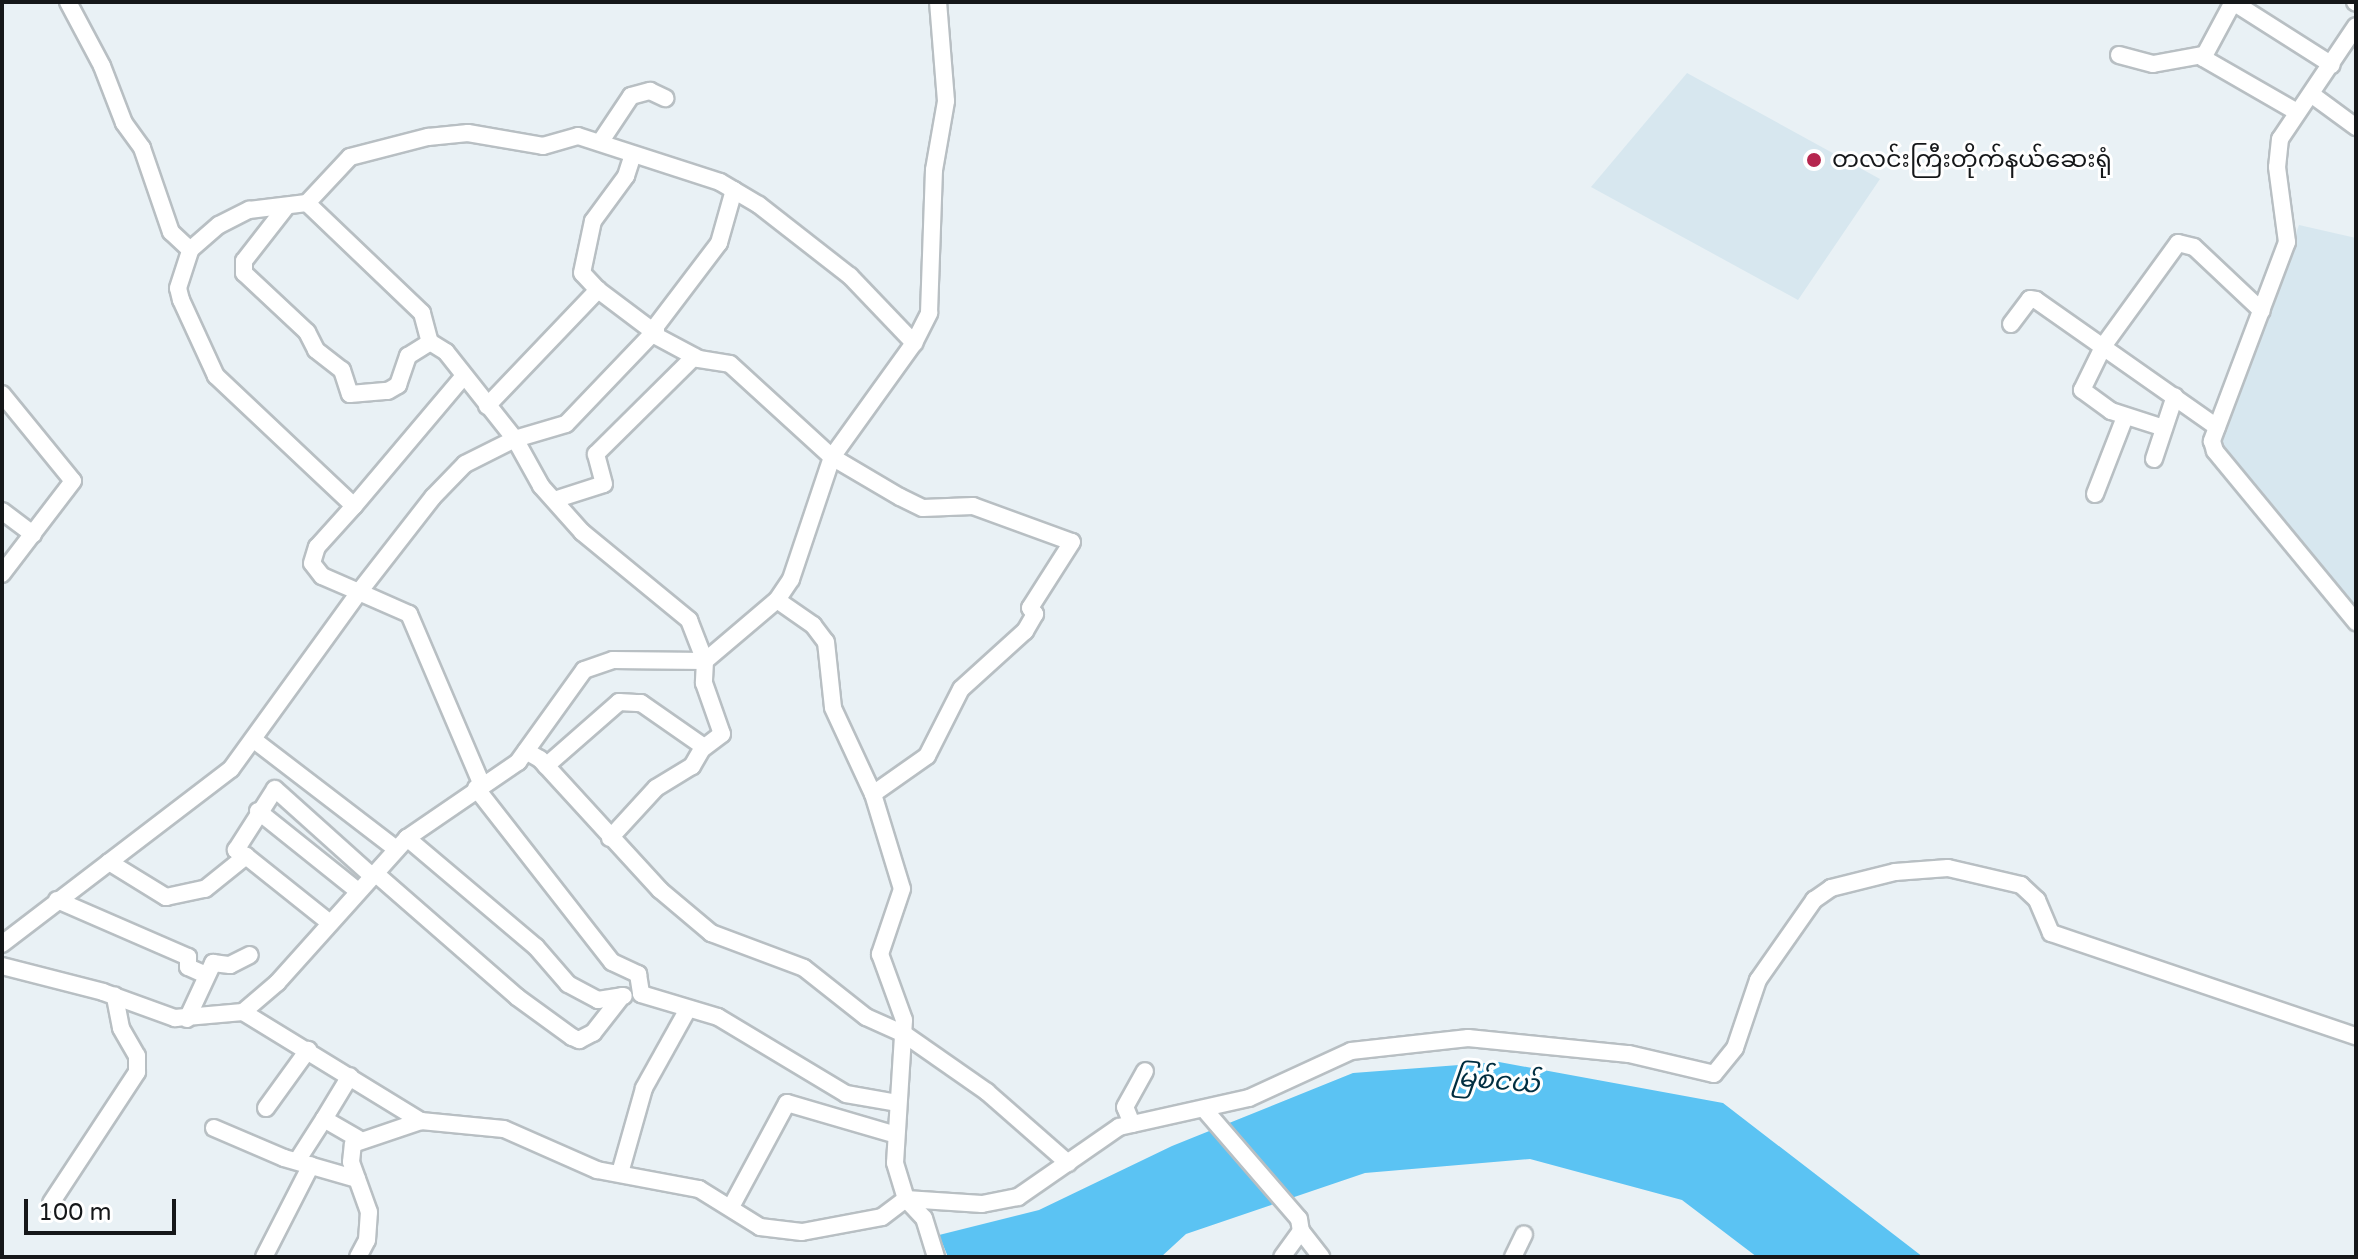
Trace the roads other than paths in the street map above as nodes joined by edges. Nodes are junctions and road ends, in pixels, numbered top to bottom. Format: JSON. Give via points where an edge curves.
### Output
{"nodes":[{"id":1,"x":68,"y":2,"type":"edge"},
{"id":2,"x":938,"y":2,"type":"edge"},
{"id":3,"x":2356,"y":26,"type":"edge"},
{"id":4,"x":2119,"y":55,"type":"dead end"},
{"id":5,"x":2203,"y":55,"type":"junction"},
{"id":6,"x":2332,"y":65,"type":"junction"},
{"id":7,"x":2311,"y":94,"type":"junction"},
{"id":8,"x":665,"y":98,"type":"dead end"},
{"id":9,"x":2297,"y":112,"type":"junction"},
{"id":10,"x":2356,"y":127,"type":"edge"},
{"id":11,"x":601,"y":141,"type":"junction"},
{"id":12,"x":633,"y":155,"type":"junction"},
{"id":13,"x":734,"y":190,"type":"junction"},
{"id":14,"x":307,"y":203,"type":"junction"},
{"id":15,"x":286,"y":207,"type":"junction"},
{"id":16,"x":190,"y":250,"type":"junction"},
{"id":17,"x":598,"y":290,"type":"junction"},
{"id":18,"x":2262,"y":311,"type":"junction"},
{"id":19,"x":2011,"y":324,"type":"dead end"},
{"id":20,"x":654,"y":332,"type":"junction"},
{"id":21,"x":430,"y":342,"type":"junction"},
{"id":22,"x":914,"y":343,"type":"junction"},
{"id":23,"x":2104,"y":345,"type":"junction"},
{"id":24,"x":694,"y":357,"type":"junction"},
{"id":25,"x":462,"y":378,"type":"junction"},
{"id":26,"x":2,"y":394,"type":"edge"},
{"id":27,"x":2175,"y":396,"type":"junction"},
{"id":28,"x":487,"y":406,"type":"junction"},
{"id":29,"x":2125,"y":417,"type":"junction"},
{"id":30,"x":2217,"y":427,"type":"junction"},
{"id":31,"x":2164,"y":428,"type":"junction"},
{"id":32,"x":515,"y":439,"type":"junction"},
{"id":33,"x":832,"y":457,"type":"junction"},
{"id":34,"x":2154,"y":459,"type":"dead end"},
{"id":35,"x":2095,"y":494,"type":"dead end"},
{"id":36,"x":554,"y":500,"type":"junction"},
{"id":37,"x":354,"y":506,"type":"junction"},
{"id":38,"x":2,"y":511,"type":"edge"},
{"id":39,"x":33,"y":534,"type":"junction"},
{"id":40,"x":2,"y":574,"type":"edge"},
{"id":41,"x":359,"y":592,"type":"junction"},
{"id":42,"x":777,"y":600,"type":"junction"},
{"id":43,"x":2356,"y":622,"type":"edge"},
{"id":44,"x":705,"y":661,"type":"junction"},
{"id":45,"x":254,"y":740,"type":"junction"},
{"id":46,"x":704,"y":747,"type":"junction"},
{"id":47,"x":526,"y":751,"type":"junction"},
{"id":48,"x":546,"y":766,"type":"junction"},
{"id":49,"x":479,"y":786,"type":"junction"},
{"id":50,"x":873,"y":794,"type":"junction"},
{"id":51,"x":258,"y":811,"type":"junction"},
{"id":52,"x":610,"y":838,"type":"junction"},
{"id":53,"x":402,"y":844,"type":"junction"},
{"id":54,"x":246,"y":856,"type":"junction"},
{"id":55,"x":109,"y":862,"type":"junction"},
{"id":56,"x":373,"y":874,"type":"junction"},
{"id":57,"x":358,"y":891,"type":"junction"},
{"id":58,"x":57,"y":900,"type":"junction"},
{"id":59,"x":330,"y":923,"type":"junction"},
{"id":60,"x":2,"y":944,"type":"edge"},
{"id":61,"x":250,"y":955,"type":"dead end"},
{"id":62,"x":2,"y":966,"type":"edge"},
{"id":63,"x":204,"y":974,"type":"junction"},
{"id":64,"x":641,"y":994,"type":"junction"},
{"id":65,"x":115,"y":996,"type":"junction"},
{"id":66,"x":622,"y":996,"type":"junction"},
{"id":67,"x":688,"y":1009,"type":"junction"},
{"id":68,"x":243,"y":1012,"type":"junction"},
{"id":69,"x":187,"y":1019,"type":"junction"},
{"id":70,"x":904,"y":1034,"type":"junction"},
{"id":71,"x":2356,"y":1036,"type":"edge"},
{"id":72,"x":308,"y":1050,"type":"junction"},
{"id":73,"x":1145,"y":1071,"type":"dead end"},
{"id":74,"x":350,"y":1076,"type":"junction"},
{"id":75,"x":898,"y":1103,"type":"junction"},
{"id":76,"x":266,"y":1108,"type":"dead end"},
{"id":77,"x":1208,"y":1115,"type":"junction"},
{"id":78,"x":324,"y":1119,"type":"junction"},
{"id":79,"x":421,"y":1121,"type":"junction"},
{"id":80,"x":1132,"y":1124,"type":"junction"},
{"id":81,"x":214,"y":1128,"type":"dead end"},
{"id":82,"x":893,"y":1134,"type":"junction"},
{"id":83,"x":358,"y":1139,"type":"junction"},
{"id":84,"x":304,"y":1163,"type":"junction"},
{"id":85,"x":1068,"y":1163,"type":"junction"},
{"id":86,"x":620,"y":1173,"type":"junction"},
{"id":87,"x":357,"y":1179,"type":"junction"},
{"id":88,"x":906,"y":1199,"type":"junction"},
{"id":89,"x":51,"y":1203,"type":"dead end"},
{"id":90,"x":731,"y":1207,"type":"junction"},
{"id":91,"x":1300,"y":1225,"type":"junction"},
{"id":92,"x":1524,"y":1234,"type":"dead end"},
{"id":93,"x":264,"y":1257,"type":"edge"},
{"id":94,"x":358,"y":1257,"type":"edge"},
{"id":95,"x":936,"y":1257,"type":"edge"},
{"id":96,"x":1282,"y":1257,"type":"edge"},
{"id":97,"x":1321,"y":1257,"type":"edge"},
{"id":98,"x":1513,"y":1257,"type":"edge"}],
"edges":[{"from":1,"to":16,"type":"street","via":[[124,123],[142,148],[171,232]]},
{"from":2,"to":22,"type":"street","via":[[946,101],[934,170],[933,294]]},
{"from":3,"to":6,"type":"street"},
{"from":4,"to":5,"type":"street","via":[[2153,64]]},
{"from":5,"to":6,"type":"street","via":[[2233,2]]},
{"from":5,"to":9,"type":"street"},
{"from":6,"to":7,"type":"street"},
{"from":7,"to":9,"type":"street"},
{"from":7,"to":10,"type":"street"},
{"from":8,"to":11,"type":"street","via":[[650,91],[631,96]]},
{"from":9,"to":18,"type":"street","via":[[2280,139],[2277,167],[2288,236]]},
{"from":11,"to":12,"type":"street"},
{"from":11,"to":14,"type":"street","via":[[578,136],[543,146],[468,133],[428,137],[350,157]]},
{"from":12,"to":13,"type":"street"},
{"from":12,"to":17,"type":"street","via":[[626,176],[593,221],[582,273]]},
{"from":13,"to":20,"type":"street","via":[[719,243]]},
{"from":13,"to":22,"type":"street","via":[[850,276]]},
{"from":14,"to":15,"type":"street"},
{"from":14,"to":21,"type":"street","via":[[422,313]]},
{"from":15,"to":16,"type":"street","via":[[249,210],[219,225]]},
{"from":15,"to":21,"type":"street","via":[[244,261],[244,273],[307,332],[316,350],[342,370],[350,394],[388,391],[398,385],[408,356]]},
{"from":16,"to":37,"type":"street","via":[[178,288],[216,376]]},
{"from":17,"to":20,"type":"street"},
{"from":17,"to":28,"type":"street"},
{"from":18,"to":23,"type":"street","via":[[2184,241]]},
{"from":18,"to":30,"type":"street"},
{"from":19,"to":23,"type":"street","via":[[2032,299]]},
{"from":20,"to":24,"type":"street"},
{"from":20,"to":32,"type":"street","via":[[566,424]]},
{"from":21,"to":25,"type":"street","via":[[446,352]]},
{"from":22,"to":33,"type":"street"},
{"from":23,"to":27,"type":"street"},
{"from":23,"to":29,"type":"street","via":[[2082,390],[2088,399]]},
{"from":24,"to":33,"type":"street","via":[[730,364]]},
{"from":24,"to":36,"type":"street","via":[[596,454],[604,484]]},
{"from":25,"to":28,"type":"street"},
{"from":25,"to":37,"type":"street"},
{"from":26,"to":39,"type":"street","via":[[73,476]]},
{"from":27,"to":30,"type":"street"},
{"from":27,"to":31,"type":"street"},
{"from":28,"to":32,"type":"street"},
{"from":29,"to":31,"type":"street"},
{"from":29,"to":35,"type":"street"},
{"from":30,"to":43,"type":"street","via":[[2215,451]]},
{"from":31,"to":34,"type":"street"},
{"from":32,"to":36,"type":"street"},
{"from":32,"to":41,"type":"street","via":[[465,464]]},
{"from":33,"to":42,"type":"street","via":[[791,579]]},
{"from":33,"to":50,"type":"street","via":[[923,508],[973,506],[1072,542],[1030,608],[1035,614],[1025,631],[961,689],[927,756]]},
{"from":36,"to":44,"type":"street","via":[[592,542],[682,612]]},
{"from":37,"to":41,"type":"street","via":[[317,547],[312,563],[322,576]]},
{"from":38,"to":39,"type":"street"},
{"from":39,"to":40,"type":"street"},
{"from":41,"to":45,"type":"street"},
{"from":41,"to":49,"type":"street","via":[[409,614]]},
{"from":42,"to":44,"type":"street"},
{"from":42,"to":50,"type":"street","via":[[813,625],[826,642],[833,708]]},
{"from":44,"to":46,"type":"street","via":[[704,683],[722,734]]},
{"from":44,"to":47,"type":"street","via":[[597,662],[568,687]]},
{"from":45,"to":53,"type":"street"},
{"from":45,"to":55,"type":"street","via":[[224,775]]},
{"from":46,"to":48,"type":"street","via":[[641,703],[619,702]]},
{"from":46,"to":52,"type":"street","via":[[696,762],[656,788]]},
{"from":47,"to":48,"type":"street"},
{"from":47,"to":49,"type":"street"},
{"from":48,"to":52,"type":"street"},
{"from":49,"to":53,"type":"street"},
{"from":49,"to":64,"type":"street","via":[[612,962],[638,974]]},
{"from":50,"to":70,"type":"street","via":[[902,889],[880,954],[904,1020]]},
{"from":51,"to":54,"type":"street","via":[[236,850]]},
{"from":51,"to":56,"type":"street","via":[[275,789]]},
{"from":51,"to":57,"type":"street"},
{"from":52,"to":70,"type":"street","via":[[711,933],[804,968],[866,1017]]},
{"from":53,"to":56,"type":"street"},
{"from":53,"to":66,"type":"street","via":[[536,947],[568,984],[598,1000]]},
{"from":54,"to":55,"type":"street","via":[[205,889],[166,897]]},
{"from":54,"to":59,"type":"street"},
{"from":55,"to":58,"type":"street"},
{"from":56,"to":57,"type":"street"},
{"from":56,"to":66,"type":"street","via":[[572,1037],[579,1040],[593,1033]]},
{"from":57,"to":59,"type":"street"},
{"from":58,"to":60,"type":"street"},
{"from":58,"to":63,"type":"street","via":[[188,957],[188,967]]},
{"from":59,"to":68,"type":"street"},
{"from":61,"to":63,"type":"street","via":[[230,965],[213,963]]},
{"from":62,"to":65,"type":"street"},
{"from":63,"to":69,"type":"street"},
{"from":64,"to":66,"type":"street"},
{"from":64,"to":67,"type":"street"},
{"from":65,"to":69,"type":"street","via":[[156,1015]]},
{"from":65,"to":89,"type":"street","via":[[121,1028],[137,1056],[137,1072]]},
{"from":67,"to":75,"type":"street","via":[[718,1017],[846,1094]]},
{"from":67,"to":86,"type":"street","via":[[647,1078]]},
{"from":68,"to":69,"type":"street"},
{"from":68,"to":72,"type":"street"},
{"from":70,"to":75,"type":"street"},
{"from":70,"to":85,"type":"street","via":[[987,1092]]},
{"from":71,"to":77,"type":"street","via":[[2051,933],[2037,900],[2021,885],[1935,869],[1844,884],[1814,900],[1758,980],[1735,1048],[1714,1074],[1629,1054],[1436,1040],[1351,1051]]},
{"from":72,"to":74,"type":"street"},
{"from":72,"to":76,"type":"street"},
{"from":73,"to":80,"type":"street","via":[[1125,1107]]},
{"from":74,"to":78,"type":"street"},
{"from":74,"to":79,"type":"street"},
{"from":75,"to":82,"type":"street"},
{"from":77,"to":80,"type":"street"},
{"from":77,"to":91,"type":"street"},
{"from":78,"to":83,"type":"street"},
{"from":78,"to":84,"type":"street"},
{"from":79,"to":83,"type":"street"},
{"from":79,"to":86,"type":"street","via":[[504,1129],[581,1164]]},
{"from":80,"to":85,"type":"street","via":[[1104,1135]]},
{"from":81,"to":84,"type":"street"},
{"from":82,"to":88,"type":"street"},
{"from":82,"to":90,"type":"street","via":[[787,1103]]},
{"from":83,"to":87,"type":"street","via":[[351,1150]]},
{"from":84,"to":87,"type":"street"},
{"from":84,"to":93,"type":"street"},
{"from":85,"to":88,"type":"street","via":[[1042,1184],[1003,1201]]},
{"from":86,"to":90,"type":"street","via":[[681,1183]]},
{"from":87,"to":94,"type":"street","via":[[369,1228]]},
{"from":88,"to":90,"type":"street","via":[[882,1217],[802,1232],[760,1227]]},
{"from":88,"to":95,"type":"street","via":[[924,1218]]},
{"from":91,"to":96,"type":"street"},
{"from":91,"to":97,"type":"street"},
{"from":92,"to":98,"type":"street"}]}
